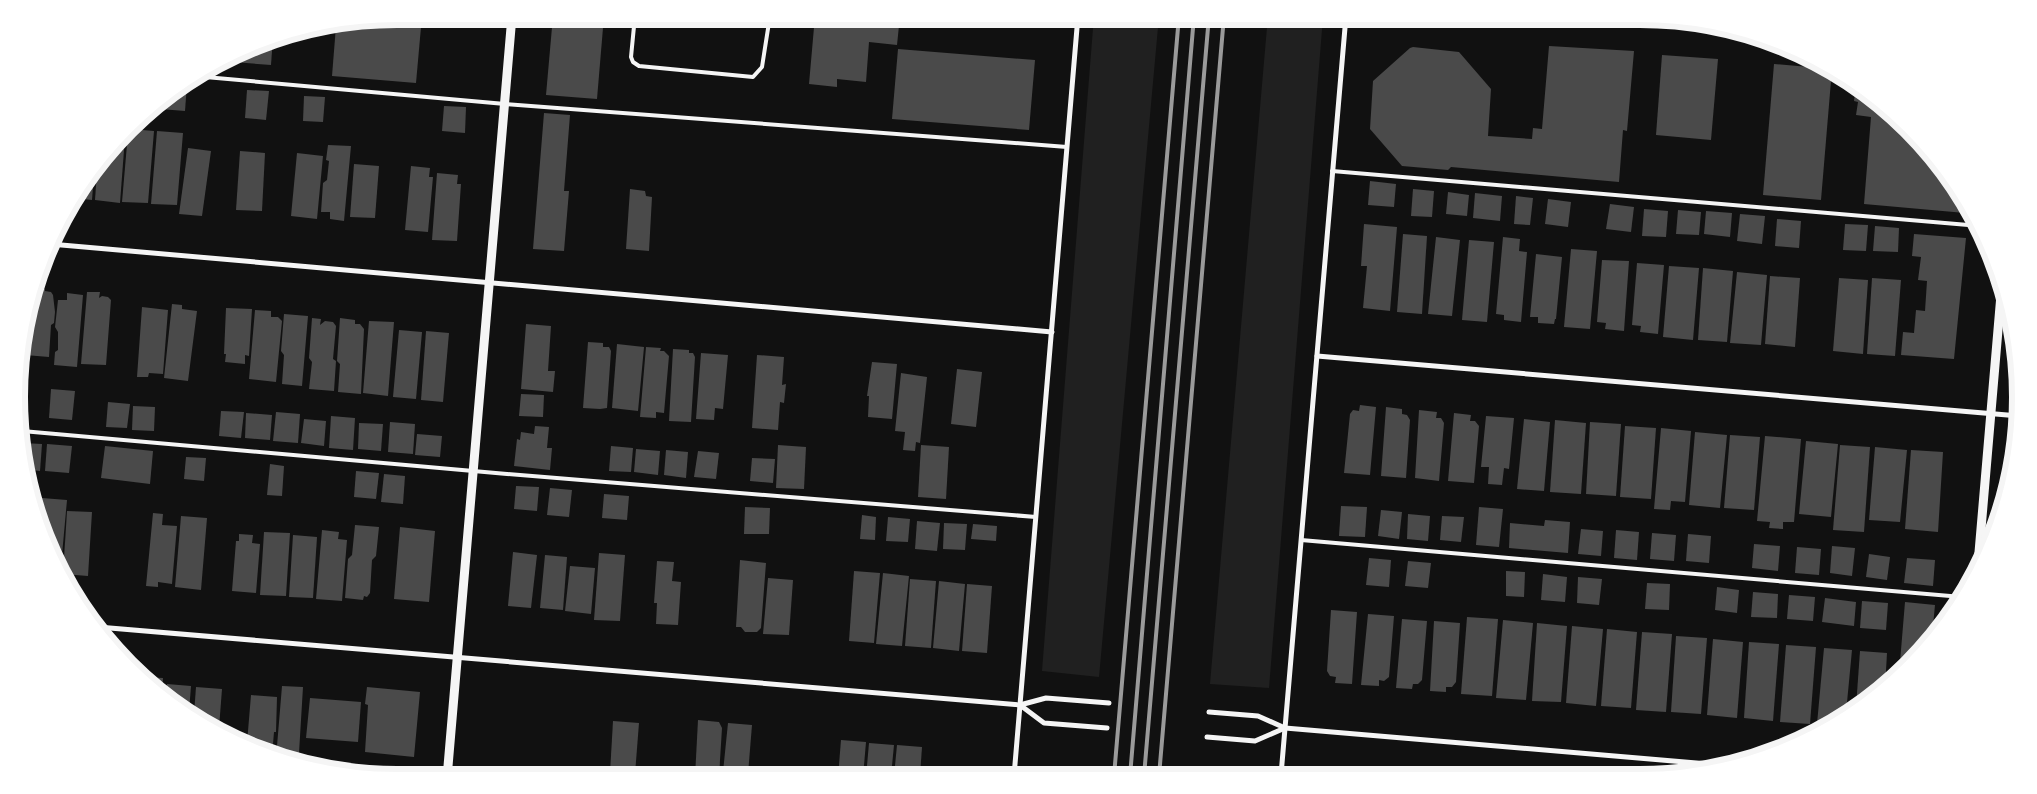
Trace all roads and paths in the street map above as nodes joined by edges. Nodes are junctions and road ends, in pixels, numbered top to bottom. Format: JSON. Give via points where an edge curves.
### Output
{"nodes":[{"id":1,"x":511,"y":25,"type":"edge"},
{"id":2,"x":634,"y":25,"type":"edge"},
{"id":3,"x":769,"y":25,"type":"edge"},
{"id":4,"x":1077,"y":25,"type":"edge"},
{"id":5,"x":1345,"y":25,"type":"edge"},
{"id":6,"x":207,"y":77,"type":"edge"},
{"id":7,"x":505,"y":104,"type":"junction"},
{"id":8,"x":1067,"y":147,"type":"junction"},
{"id":9,"x":1332,"y":171,"type":"junction"},
{"id":10,"x":1970,"y":225,"type":"edge"},
{"id":11,"x":58,"y":245,"type":"edge"},
{"id":12,"x":489,"y":282,"type":"junction"},
{"id":13,"x":2000,"y":305,"type":"edge"},
{"id":14,"x":1052,"y":332,"type":"junction"},
{"id":15,"x":1317,"y":356,"type":"junction"},
{"id":16,"x":1991,"y":414,"type":"junction"},
{"id":17,"x":2011,"y":415,"type":"edge"},
{"id":18,"x":27,"y":431,"type":"edge"},
{"id":19,"x":473,"y":471,"type":"junction"},
{"id":20,"x":1036,"y":517,"type":"junction"},
{"id":21,"x":1301,"y":540,"type":"junction"},
{"id":22,"x":1979,"y":550,"type":"edge"},
{"id":23,"x":1954,"y":596,"type":"edge"},
{"id":24,"x":106,"y":628,"type":"edge"},
{"id":25,"x":458,"y":657,"type":"junction"},
{"id":26,"x":1109,"y":703,"type":"dead end"},
{"id":27,"x":1020,"y":704,"type":"junction"},
{"id":28,"x":1209,"y":712,"type":"dead end"},
{"id":29,"x":1107,"y":728,"type":"dead end"},
{"id":30,"x":1285,"y":728,"type":"junction"},
{"id":31,"x":1207,"y":737,"type":"dead end"},
{"id":32,"x":1703,"y":764,"type":"edge"},
{"id":33,"x":448,"y":769,"type":"edge"},
{"id":34,"x":1015,"y":769,"type":"edge"},
{"id":35,"x":1282,"y":769,"type":"edge"}],
"edges":[{"from":1,"to":7,"type":"street"},
{"from":2,"to":3,"type":"lane","via":[[631,57],[639,66],[753,78],[762,67]]},
{"from":4,"to":8,"type":"street"},
{"from":5,"to":9,"type":"street"},
{"from":6,"to":7,"type":"lane"},
{"from":7,"to":8,"type":"lane"},
{"from":7,"to":12,"type":"street"},
{"from":8,"to":14,"type":"street"},
{"from":9,"to":10,"type":"lane"},
{"from":9,"to":15,"type":"street"},
{"from":11,"to":12,"type":"street"},
{"from":12,"to":14,"type":"street"},
{"from":12,"to":19,"type":"street"},
{"from":13,"to":16,"type":"street"},
{"from":14,"to":20,"type":"street"},
{"from":15,"to":16,"type":"street"},
{"from":15,"to":21,"type":"street"},
{"from":16,"to":17,"type":"street"},
{"from":16,"to":22,"type":"street"},
{"from":18,"to":19,"type":"lane"},
{"from":19,"to":20,"type":"lane"},
{"from":19,"to":25,"type":"street"},
{"from":20,"to":27,"type":"street"},
{"from":21,"to":23,"type":"lane"},
{"from":21,"to":30,"type":"street"},
{"from":24,"to":25,"type":"street"},
{"from":25,"to":27,"type":"street"},
{"from":25,"to":33,"type":"street"},
{"from":26,"to":27,"type":"street","via":[[1046,698]]},
{"from":27,"to":29,"type":"street","via":[[1044,723]]},
{"from":27,"to":34,"type":"street"},
{"from":28,"to":30,"type":"street","via":[[1258,716]]},
{"from":30,"to":31,"type":"street","via":[[1255,741]]},
{"from":30,"to":32,"type":"street"},
{"from":30,"to":35,"type":"street"}]}
